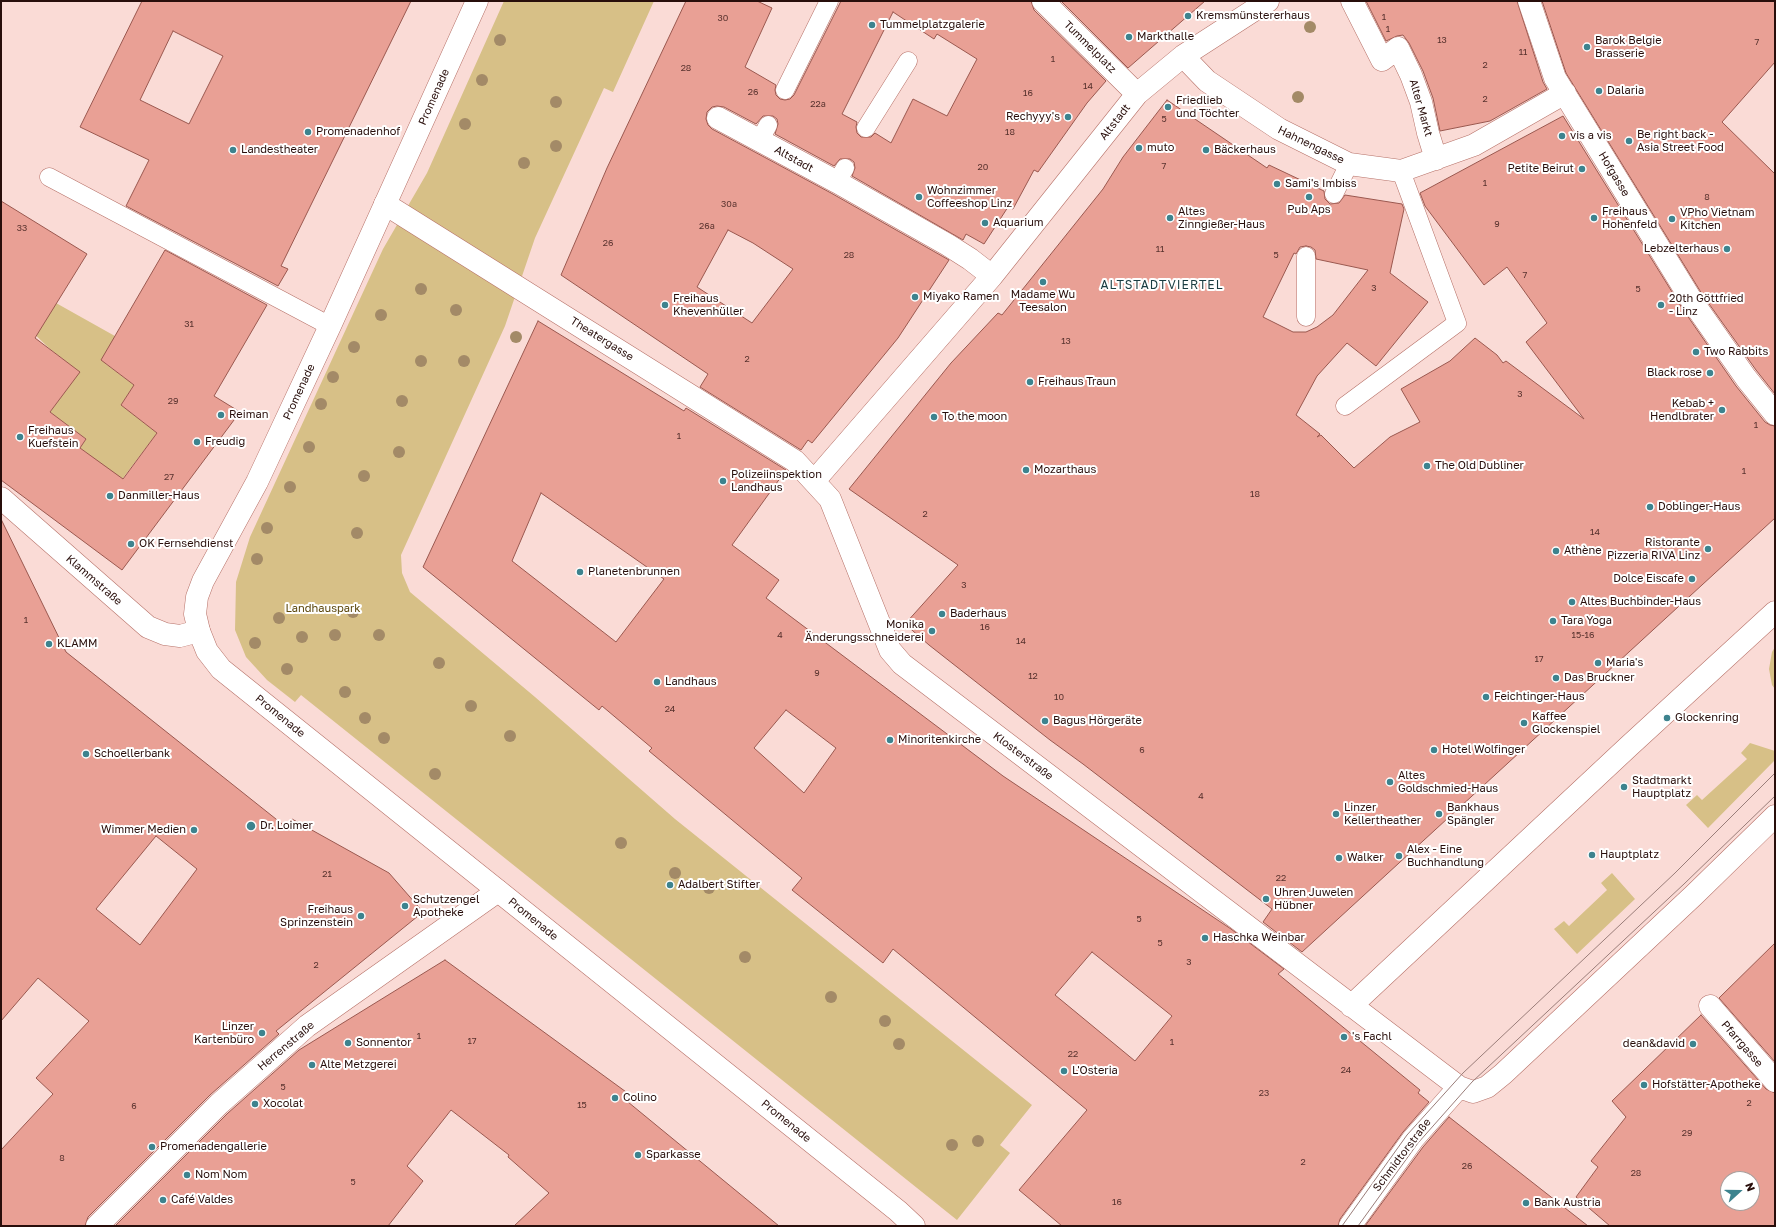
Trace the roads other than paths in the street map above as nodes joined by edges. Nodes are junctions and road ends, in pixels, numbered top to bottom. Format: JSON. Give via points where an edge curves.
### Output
{"nodes":[{"id":1,"x":477,"y":1,"type":"edge"},
{"id":2,"x":829,"y":1,"type":"edge"},
{"id":3,"x":1043,"y":1,"type":"edge"},
{"id":4,"x":1268,"y":1,"type":"edge"},
{"id":5,"x":1352,"y":1,"type":"edge"},
{"id":6,"x":1530,"y":2,"type":"edge"},
{"id":7,"x":1183,"y":56,"type":"junction"},
{"id":8,"x":908,"y":61,"type":"dead end"},
{"id":9,"x":785,"y":90,"type":"dead end"},
{"id":10,"x":1565,"y":93,"type":"junction"},
{"id":11,"x":1138,"y":94,"type":"junction"},
{"id":12,"x":718,"y":118,"type":"dead end"},
{"id":13,"x":866,"y":128,"type":"dead end"},
{"id":14,"x":1436,"y":159,"type":"junction"},
{"id":15,"x":1349,"y":164,"type":"junction"},
{"id":16,"x":1401,"y":170,"type":"junction"},
{"id":17,"x":49,"y":177,"type":"dead end"},
{"id":18,"x":1334,"y":194,"type":"dead end"},
{"id":19,"x":386,"y":204,"type":"junction"},
{"id":20,"x":1306,"y":256,"type":"dead end"},
{"id":21,"x":992,"y":276,"type":"junction"},
{"id":22,"x":1306,"y":317,"type":"dead end"},
{"id":23,"x":330,"y":326,"type":"junction"},
{"id":24,"x":1345,"y":406,"type":"dead end"},
{"id":25,"x":1775,"y":414,"type":"edge"},
{"id":26,"x":815,"y":480,"type":"junction"},
{"id":27,"x":1,"y":498,"type":"edge"},
{"id":28,"x":1775,"y":612,"type":"edge"},
{"id":29,"x":199,"y":631,"type":"junction"},
{"id":30,"x":1775,"y":816,"type":"edge"},
{"id":31,"x":498,"y":891,"type":"junction"},
{"id":32,"x":1351,"y":1006,"type":"junction"},
{"id":33,"x":1710,"y":1006,"type":"dead end"},
{"id":34,"x":1775,"y":1081,"type":"edge"},
{"id":35,"x":1459,"y":1087,"type":"junction"},
{"id":36,"x":97,"y":1226,"type":"edge"},
{"id":37,"x":914,"y":1226,"type":"edge"},
{"id":38,"x":1350,"y":1226,"type":"edge"}],
"edges":[{"from":1,"to":19,"type":"street","name":"Promenade"},
{"from":2,"to":9,"type":"lane"},
{"from":3,"to":11,"type":"street","name":"Tummelplatz"},
{"from":4,"to":7,"type":"street","name":"Altstadt"},
{"from":5,"to":14,"type":"street","name":"Alter Markt","via":[[1382,60],[1398,48],[1421,102]]},
{"from":6,"to":10,"type":"street","name":"Hofgasse","via":[[1555,78]]},
{"from":7,"to":11,"type":"street","name":"Altstadt"},
{"from":7,"to":15,"type":"street","name":"Hahnengasse","via":[[1207,81],[1278,129]]},
{"from":8,"to":13,"type":"lane"},
{"from":10,"to":14,"type":"street","name":"Hahnengasse","via":[[1474,145]]},
{"from":10,"to":25,"type":"street","name":"Hofgasse","via":[[1692,301],[1746,378]]},
{"from":11,"to":21,"type":"street","name":"Altstadt"},
{"from":12,"to":21,"type":"street","name":"Altstadt","via":[[764,133],[841,175]]},
{"from":14,"to":16,"type":"street","name":"Hahnengasse"},
{"from":15,"to":16,"type":"street","name":"Hahnengasse"},
{"from":15,"to":18,"type":"lane"},
{"from":16,"to":24,"type":"lane","via":[[1457,323]]},
{"from":17,"to":23,"type":"lane"},
{"from":19,"to":23,"type":"street","name":"Promenade"},
{"from":19,"to":26,"type":"street","name":"Theatergasse","via":[[795,461]]},
{"from":20,"to":22,"type":"lane"},
{"from":21,"to":26,"type":"street","name":"Altstadt"},
{"from":23,"to":29,"type":"street","name":"Promenade","via":[[257,482],[203,581],[197,597],[195,614]]},
{"from":26,"to":32,"type":"street","name":"Klosterstraße","via":[[833,505],[879,626],[890,650],[902,664]]},
{"from":27,"to":29,"type":"street","name":"Klammstraße","via":[[148,627],[165,634],[180,636]]},
{"from":28,"to":32,"type":"street"},
{"from":29,"to":31,"type":"street","name":"Promenade","via":[[207,652],[221,668]]},
{"from":30,"to":35,"type":"street","via":[[1503,1074],[1487,1086],[1473,1092]]},
{"from":31,"to":36,"type":"street","name":"Herrenstraße","via":[[308,1026],[219,1104]]},
{"from":31,"to":37,"type":"street","name":"Promenade"},
{"from":32,"to":35,"type":"street"},
{"from":33,"to":34,"type":"street","name":"Pfarrgasse"},
{"from":35,"to":38,"type":"street","name":"Schmidtorstraße","via":[[1413,1139]]}]}
